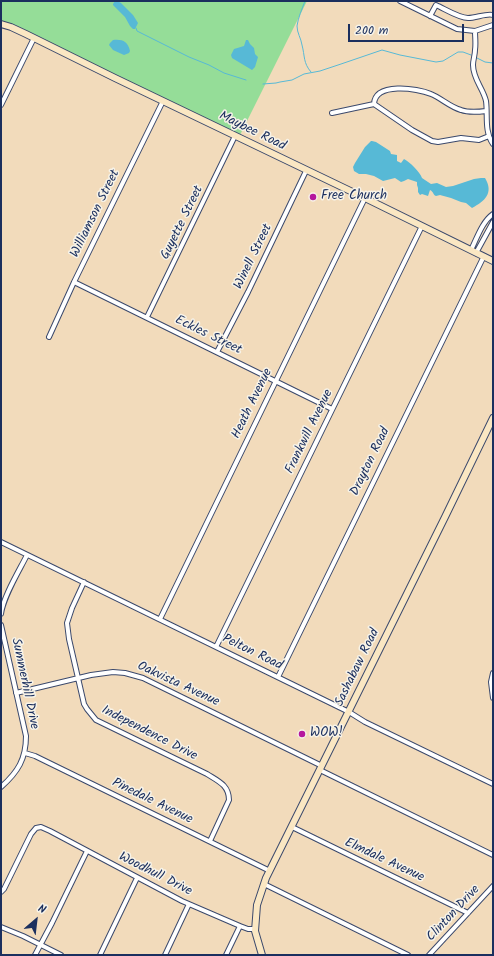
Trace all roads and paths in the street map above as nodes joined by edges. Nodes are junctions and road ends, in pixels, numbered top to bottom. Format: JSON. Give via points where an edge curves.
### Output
{"nodes":[{"id":1,"x":402,"y":2,"type":"edge"},
{"id":2,"x":493,"y":15,"type":"edge"},
{"id":3,"x":430,"y":16,"type":"junction"},
{"id":4,"x":1,"y":24,"type":"edge"},
{"id":5,"x":493,"y":25,"type":"edge"},
{"id":6,"x":475,"y":31,"type":"junction"},
{"id":7,"x":34,"y":38,"type":"junction"},
{"id":8,"x":163,"y":101,"type":"junction"},
{"id":9,"x":374,"y":104,"type":"junction"},
{"id":10,"x":1,"y":105,"type":"edge"},
{"id":11,"x":486,"y":111,"type":"junction"},
{"id":12,"x":332,"y":113,"type":"dead end"},
{"id":13,"x":236,"y":136,"type":"junction"},
{"id":14,"x":489,"y":136,"type":"junction"},
{"id":15,"x":493,"y":144,"type":"edge"},
{"id":16,"x":306,"y":170,"type":"junction"},
{"id":17,"x":365,"y":198,"type":"junction"},
{"id":18,"x":493,"y":214,"type":"edge"},
{"id":19,"x":493,"y":222,"type":"edge"},
{"id":20,"x":484,"y":224,"type":"junction"},
{"id":21,"x":422,"y":226,"type":"junction"},
{"id":22,"x":490,"y":227,"type":"junction"},
{"id":23,"x":474,"y":251,"type":"junction"},
{"id":24,"x":484,"y":256,"type":"junction"},
{"id":25,"x":493,"y":261,"type":"edge"},
{"id":26,"x":74,"y":282,"type":"junction"},
{"id":27,"x":147,"y":317,"type":"junction"},
{"id":28,"x":48,"y":337,"type":"dead end"},
{"id":29,"x":217,"y":352,"type":"junction"},
{"id":30,"x":275,"y":381,"type":"junction"},
{"id":31,"x":332,"y":409,"type":"junction"},
{"id":32,"x":493,"y":418,"type":"edge"},
{"id":33,"x":1,"y":542,"type":"edge"},
{"id":34,"x":27,"y":555,"type":"junction"},
{"id":35,"x":84,"y":582,"type":"junction"},
{"id":36,"x":1,"y":612,"type":"edge"},
{"id":37,"x":160,"y":619,"type":"junction"},
{"id":38,"x":1,"y":625,"type":"edge"},
{"id":39,"x":216,"y":647,"type":"junction"},
{"id":40,"x":493,"y":673,"type":"edge"},
{"id":41,"x":278,"y":677,"type":"junction"},
{"id":42,"x":78,"y":679,"type":"junction"},
{"id":43,"x":16,"y":693,"type":"junction"},
{"id":44,"x":493,"y":698,"type":"edge"},
{"id":45,"x":349,"y":712,"type":"junction"},
{"id":46,"x":24,"y":753,"type":"junction"},
{"id":47,"x":321,"y":768,"type":"junction"},
{"id":48,"x":493,"y":784,"type":"edge"},
{"id":49,"x":1,"y":787,"type":"edge"},
{"id":50,"x":292,"y":827,"type":"junction"},
{"id":51,"x":210,"y":842,"type":"junction"},
{"id":52,"x":87,"y":851,"type":"junction"},
{"id":53,"x":493,"y":856,"type":"edge"},
{"id":54,"x":270,"y":871,"type":"junction"},
{"id":55,"x":137,"y":878,"type":"junction"},
{"id":56,"x":264,"y":884,"type":"junction"},
{"id":57,"x":493,"y":886,"type":"edge"},
{"id":58,"x":1,"y":892,"type":"edge"},
{"id":59,"x":189,"y":904,"type":"junction"},
{"id":60,"x":468,"y":913,"type":"junction"},
{"id":61,"x":240,"y":926,"type":"junction"},
{"id":62,"x":1,"y":927,"type":"edge"},
{"id":63,"x":255,"y":929,"type":"junction"},
{"id":64,"x":40,"y":945,"type":"junction"},
{"id":65,"x":35,"y":955,"type":"edge"},
{"id":66,"x":61,"y":955,"type":"edge"},
{"id":67,"x":100,"y":955,"type":"edge"},
{"id":68,"x":165,"y":955,"type":"edge"},
{"id":69,"x":226,"y":955,"type":"edge"},
{"id":70,"x":262,"y":955,"type":"edge"},
{"id":71,"x":408,"y":955,"type":"edge"},
{"id":72,"x":429,"y":955,"type":"edge"}],
"edges":[{"from":1,"to":3,"type":"street"},
{"from":2,"to":3,"type":"street","via":[[467,18],[436,5]]},
{"from":3,"to":6,"type":"street","via":[[457,29]]},
{"from":4,"to":7,"type":"street","name":"Maybee Road"},
{"from":5,"to":6,"type":"street"},
{"from":6,"to":11,"type":"street","via":[[474,73],[486,100]]},
{"from":7,"to":8,"type":"street","name":"Maybee Road"},
{"from":7,"to":10,"type":"street"},
{"from":8,"to":13,"type":"street","name":"Maybee Road"},
{"from":8,"to":26,"type":"street","name":"Williamson Street"},
{"from":9,"to":11,"type":"street","via":[[376,96],[388,89],[409,89],[430,93],[461,110]]},
{"from":9,"to":12,"type":"street"},
{"from":9,"to":14,"type":"street","via":[[432,141],[461,138],[479,140]]},
{"from":11,"to":14,"type":"street"},
{"from":13,"to":16,"type":"street","name":"Maybee Road"},
{"from":13,"to":27,"type":"street","name":"Guyette Street"},
{"from":14,"to":15,"type":"street"},
{"from":16,"to":17,"type":"street","name":"Maybee Road"},
{"from":16,"to":29,"type":"street","name":"Winell Street"},
{"from":17,"to":21,"type":"street","name":"Maybee Road"},
{"from":17,"to":30,"type":"street","name":"Heath Avenue"},
{"from":18,"to":20,"type":"street"},
{"from":19,"to":22,"type":"street"},
{"from":20,"to":22,"type":"street"},
{"from":20,"to":23,"type":"street"},
{"from":21,"to":23,"type":"street","name":"Maybee Road"},
{"from":21,"to":31,"type":"street","name":"Frankwill Avenue"},
{"from":22,"to":23,"type":"street"},
{"from":23,"to":24,"type":"street","name":"Maybee Road"},
{"from":24,"to":25,"type":"street","name":"Maybee Road"},
{"from":24,"to":41,"type":"street","name":"Drayton Road"},
{"from":26,"to":27,"type":"street","name":"Eckles Street"},
{"from":26,"to":28,"type":"street","name":"Williamson Street"},
{"from":27,"to":29,"type":"street","name":"Eckles Street"},
{"from":29,"to":30,"type":"street","name":"Eckles Street"},
{"from":30,"to":31,"type":"street","name":"Eckles Street"},
{"from":30,"to":37,"type":"street","name":"Heath Avenue"},
{"from":31,"to":39,"type":"street","name":"Frankwill Avenue"},
{"from":32,"to":45,"type":"street","name":"Sashabaw Road"},
{"from":33,"to":34,"type":"street","name":"Pelton Road"},
{"from":34,"to":35,"type":"street","name":"Pelton Road"},
{"from":34,"to":36,"type":"street"},
{"from":35,"to":37,"type":"street","name":"Pelton Road"},
{"from":35,"to":42,"type":"street","name":"Independence Drive","via":[[67,623]]},
{"from":37,"to":39,"type":"street","name":"Pelton Road"},
{"from":38,"to":43,"type":"street","name":"Summerhill Drive"},
{"from":39,"to":41,"type":"street","name":"Pelton Road"},
{"from":40,"to":44,"type":"street"},
{"from":41,"to":45,"type":"street","name":"Pelton Road"},
{"from":42,"to":43,"type":"street","name":"Oakvista Avenue"},
{"from":42,"to":47,"type":"street","name":"Oakvista Avenue","via":[[113,672],[135,675]]},
{"from":42,"to":51,"type":"street","name":"Independence Drive","via":[[84,704],[96,720],[224,785],[229,800]]},
{"from":43,"to":46,"type":"street","name":"Summerhill Drive","via":[[26,736]]},
{"from":45,"to":47,"type":"street","name":"Sashabaw Road"},
{"from":45,"to":48,"type":"street","name":"Pelton Road"},
{"from":46,"to":49,"type":"street","name":"Summerhill Drive","via":[[18,768]]},
{"from":46,"to":51,"type":"street","name":"Pinedale Avenue","via":[[35,756]]},
{"from":47,"to":50,"type":"street","name":"Sashabaw Road"},
{"from":47,"to":53,"type":"street","name":"Oakvista Avenue"},
{"from":50,"to":54,"type":"street","name":"Sashabaw Road"},
{"from":50,"to":60,"type":"street","name":"Elmdale Avenue"},
{"from":51,"to":54,"type":"street","name":"Pinedale Avenue"},
{"from":52,"to":55,"type":"street","name":"Woodhull Drive"},
{"from":52,"to":58,"type":"street","name":"Woodhull Drive","via":[[50,831],[41,827],[36,828]]},
{"from":52,"to":64,"type":"street"},
{"from":54,"to":56,"type":"street","name":"Sashabaw Road"},
{"from":55,"to":59,"type":"street","name":"Woodhull Drive"},
{"from":55,"to":67,"type":"street"},
{"from":56,"to":63,"type":"street","name":"Sashabaw Road","via":[[257,905]]},
{"from":56,"to":71,"type":"street"},
{"from":57,"to":60,"type":"street","name":"Clinton Drive"},
{"from":59,"to":61,"type":"street","name":"Woodhull Drive"},
{"from":59,"to":68,"type":"street"},
{"from":60,"to":72,"type":"street","name":"Clinton Drive"},
{"from":61,"to":63,"type":"street","name":"Woodhull Drive"},
{"from":61,"to":69,"type":"street"},
{"from":62,"to":64,"type":"street"},
{"from":63,"to":70,"type":"street","name":"Sashabaw Road"},
{"from":64,"to":65,"type":"street"},
{"from":64,"to":66,"type":"street"}]}
